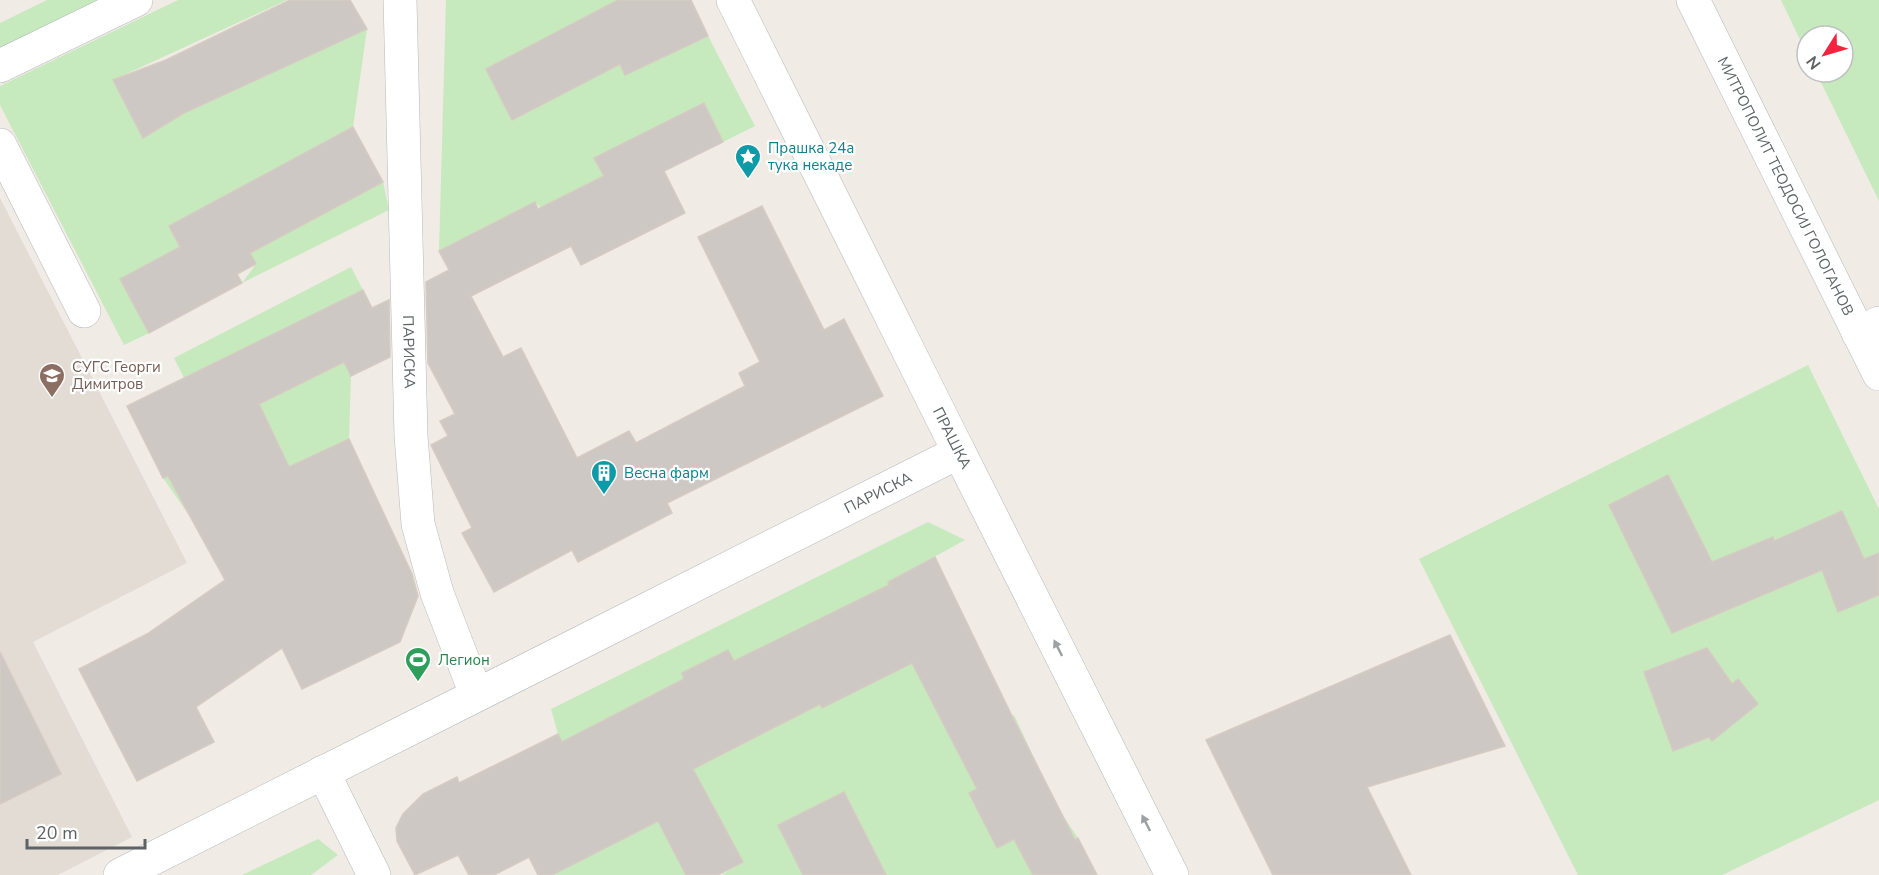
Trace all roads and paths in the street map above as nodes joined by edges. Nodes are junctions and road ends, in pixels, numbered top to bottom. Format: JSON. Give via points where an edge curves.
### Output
{"nodes":[{"id":1,"x":136,"y":0,"type":"edge"},
{"id":2,"x":400,"y":0,"type":"edge"},
{"id":3,"x":733,"y":0,"type":"edge"},
{"id":4,"x":1693,"y":0,"type":"edge"},
{"id":5,"x":0,"y":66,"type":"edge"},
{"id":6,"x":0,"y":145,"type":"edge"},
{"id":7,"x":84,"y":311,"type":"dead end"},
{"id":8,"x":1869,"y":328,"type":"edge"},
{"id":9,"x":1879,"y":374,"type":"edge"},
{"id":10,"x":959,"y":452,"type":"junction"},
{"id":11,"x":476,"y":694,"type":"junction"},
{"id":12,"x":323,"y":772,"type":"junction"},
{"id":13,"x":120,"y":875,"type":"edge"},
{"id":14,"x":374,"y":875,"type":"edge"},
{"id":15,"x":1172,"y":875,"type":"edge"}],
"edges":[{"from":1,"to":5,"type":"street"},
{"from":2,"to":11,"type":"street","name":"ПАРИСКА","via":[[411,436],[418,524],[437,593]]},
{"from":3,"to":10,"type":"street","name":"ПРАШКА"},
{"from":4,"to":8,"type":"street","name":"МИТРОПОЛИТ ТЕОДОСИЈ ГОЛОГАНОВ"},
{"from":6,"to":7,"type":"street"},
{"from":8,"to":9,"type":"street","name":"МИТРОПОЛИТ ТЕОДОСИЈ ГОЛОГАНОВ"},
{"from":10,"to":11,"type":"street","name":"ПАРИСКА"},
{"from":15,"to":10,"type":"street","name":"ПРАШКА","one_way":true},
{"from":11,"to":12,"type":"street","name":"ПАРИСКА"},
{"from":12,"to":13,"type":"street","name":"ПАРИСКА"},
{"from":12,"to":14,"type":"street"}]}
